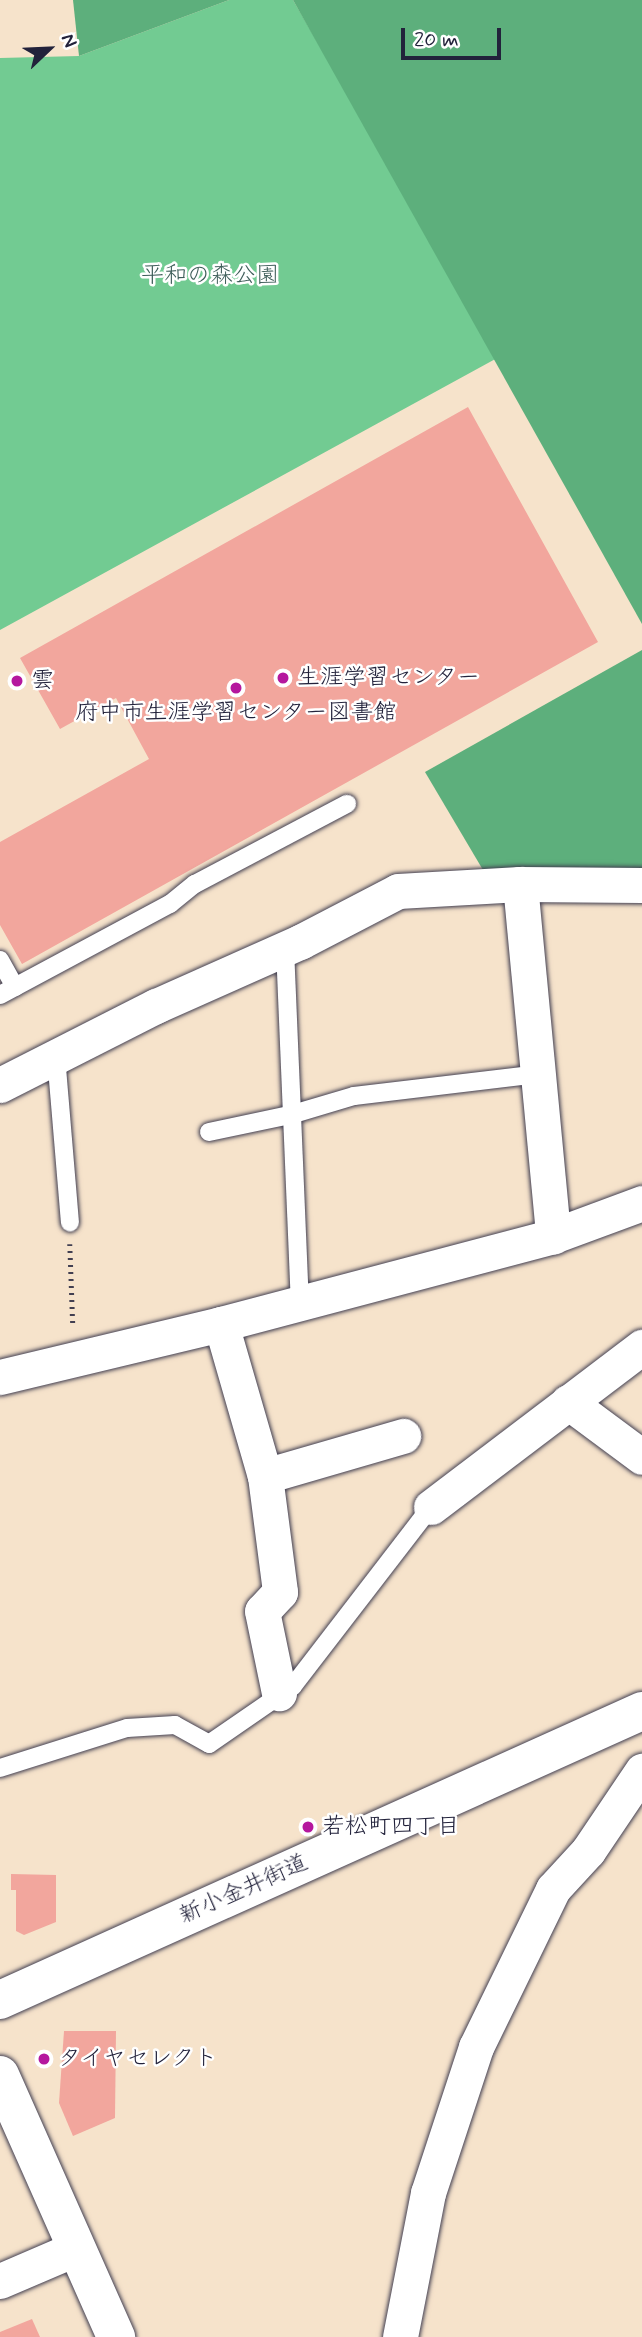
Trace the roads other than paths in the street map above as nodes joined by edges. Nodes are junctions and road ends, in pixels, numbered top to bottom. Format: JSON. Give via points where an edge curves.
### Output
{"nodes":[{"id":1,"x":347,"y":804,"type":"dead end"},
{"id":2,"x":520,"y":884,"type":"junction"},
{"id":3,"x":642,"y":885,"type":"edge"},
{"id":4,"x":285,"y":948,"type":"junction"},
{"id":5,"x":0,"y":960,"type":"edge"},
{"id":6,"x":7,"y":991,"type":"edge"},
{"id":7,"x":56,"y":1056,"type":"junction"},
{"id":8,"x":538,"y":1074,"type":"junction"},
{"id":9,"x":0,"y":1085,"type":"edge"},
{"id":10,"x":290,"y":1115,"type":"junction"},
{"id":11,"x":209,"y":1132,"type":"dead end"},
{"id":12,"x":642,"y":1203,"type":"edge"},
{"id":13,"x":69,"y":1222,"type":"road end"},
{"id":14,"x":553,"y":1236,"type":"junction"},
{"id":15,"x":300,"y":1304,"type":"junction"},
{"id":16,"x":221,"y":1324,"type":"junction"},
{"id":17,"x":642,"y":1347,"type":"edge"},
{"id":18,"x":0,"y":1377,"type":"edge"},
{"id":19,"x":568,"y":1402,"type":"junction"},
{"id":20,"x":403,"y":1436,"type":"dead end"},
{"id":21,"x":642,"y":1457,"type":"edge"},
{"id":22,"x":265,"y":1476,"type":"junction"},
{"id":23,"x":431,"y":1507,"type":"joint"},
{"id":24,"x":279,"y":1693,"type":"junction"},
{"id":25,"x":642,"y":1711,"type":"edge"},
{"id":26,"x":0,"y":1769,"type":"edge"},
{"id":27,"x":642,"y":1771,"type":"edge"},
{"id":28,"x":0,"y":2000,"type":"edge"},
{"id":29,"x":0,"y":2075,"type":"edge"},
{"id":30,"x":77,"y":2248,"type":"junction"},
{"id":31,"x":0,"y":2281,"type":"edge"},
{"id":32,"x":116,"y":2337,"type":"edge"},
{"id":33,"x":400,"y":2337,"type":"edge"}],
"edges":[{"from":1,"to":6,"type":"lane"},
{"from":2,"to":3,"type":"street"},
{"from":2,"to":4,"type":"street","via":[[398,891]]},
{"from":2,"to":8,"type":"street"},
{"from":4,"to":7,"type":"street"},
{"from":4,"to":10,"type":"lane"},
{"from":5,"to":6,"type":"lane"},
{"from":7,"to":9,"type":"street"},
{"from":7,"to":13,"type":"lane"},
{"from":8,"to":10,"type":"lane","via":[[354,1096]]},
{"from":8,"to":14,"type":"street"},
{"from":10,"to":11,"type":"lane"},
{"from":10,"to":15,"type":"lane"},
{"from":12,"to":14,"type":"street"},
{"from":14,"to":15,"type":"street"},
{"from":15,"to":16,"type":"street"},
{"from":16,"to":18,"type":"street"},
{"from":16,"to":22,"type":"street"},
{"from":17,"to":19,"type":"street"},
{"from":19,"to":21,"type":"street"},
{"from":19,"to":23,"type":"street"},
{"from":20,"to":22,"type":"street"},
{"from":22,"to":24,"type":"street","via":[[280,1592],[262,1611]]},
{"from":23,"to":24,"type":"lane","via":[[293,1686]]},
{"from":24,"to":26,"type":"lane","via":[[209,1744],[175,1725],[127,1728]]},
{"from":25,"to":28,"type":"main road","name":"新小金井街道"},
{"from":27,"to":33,"type":"street","via":[[589,1851],[553,1889],[476,2047],[428,2193]]},
{"from":29,"to":30,"type":"main road"},
{"from":30,"to":31,"type":"street"},
{"from":30,"to":32,"type":"main road"}]}
